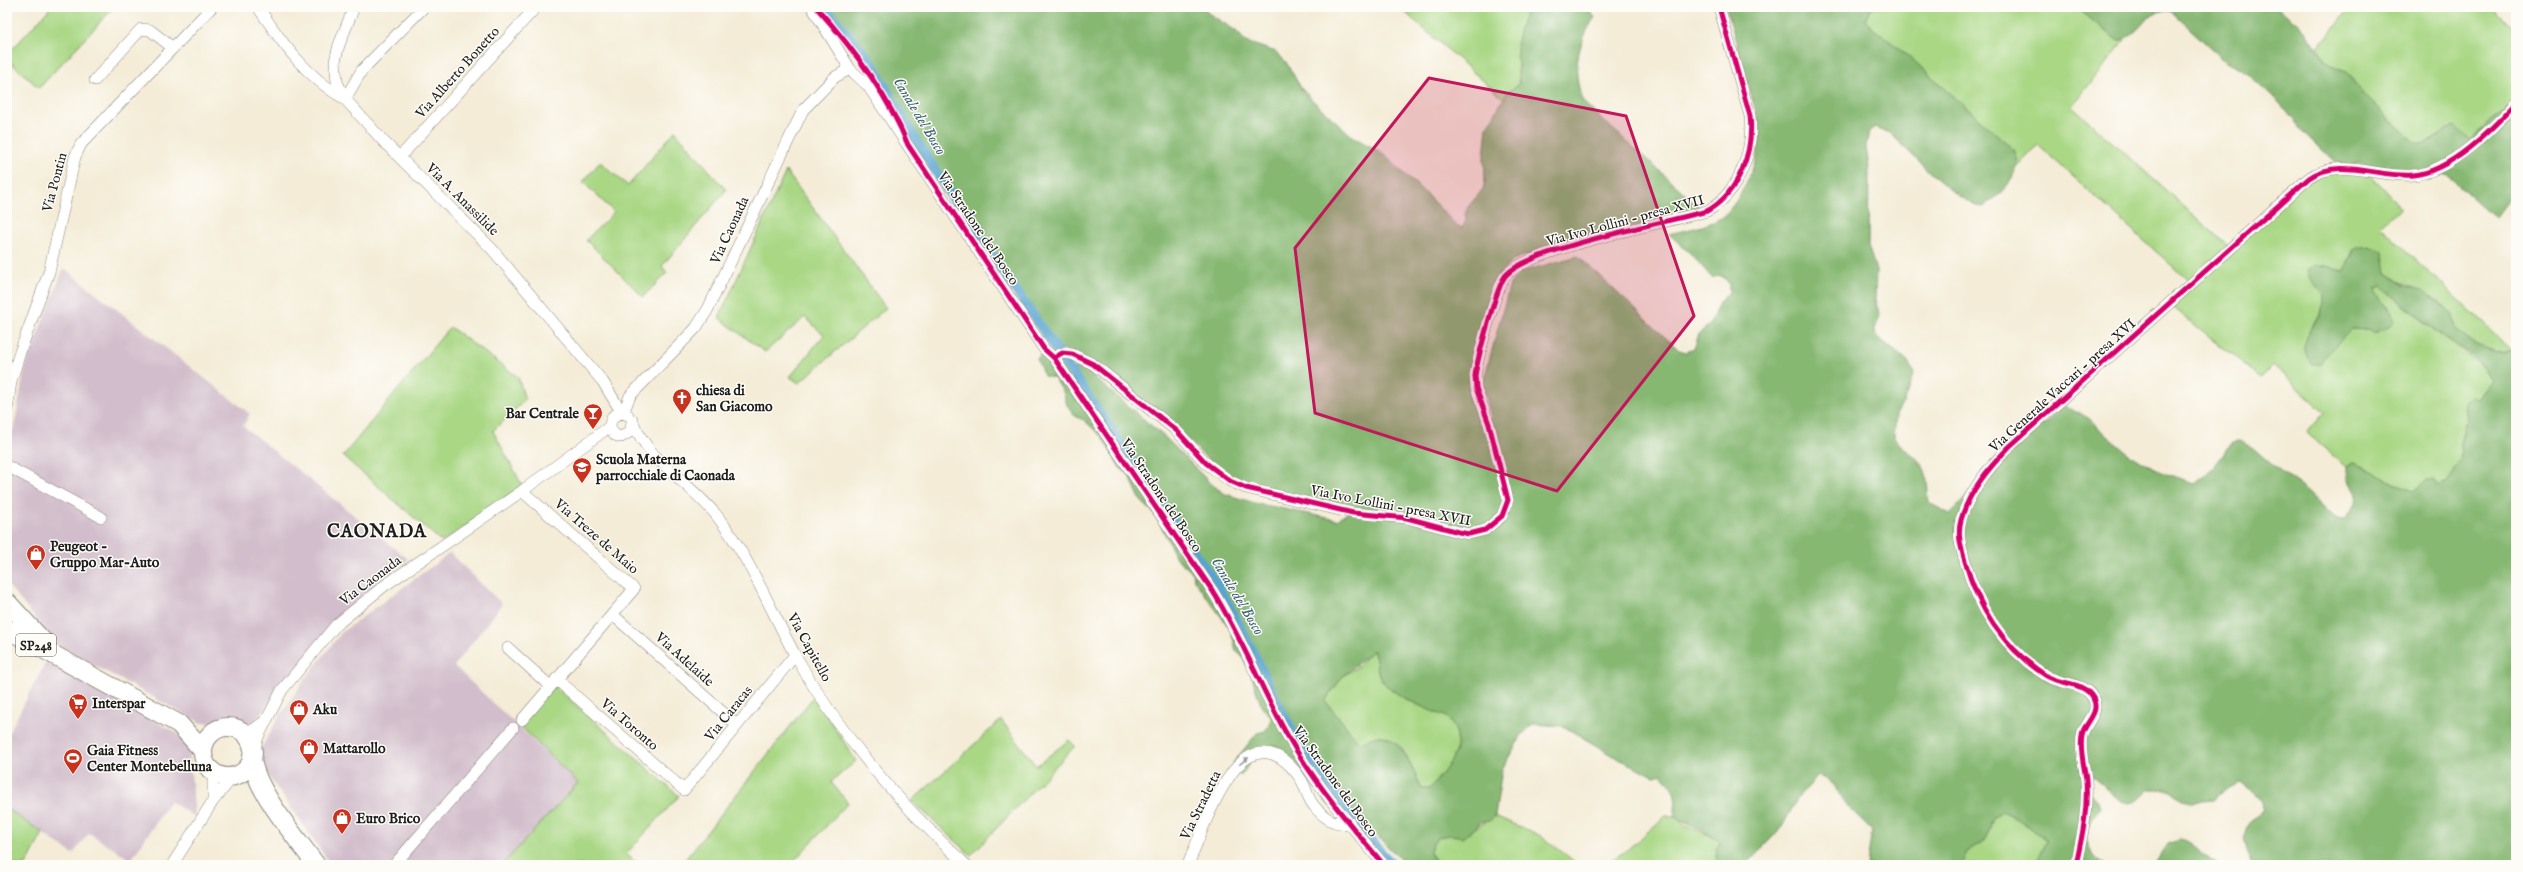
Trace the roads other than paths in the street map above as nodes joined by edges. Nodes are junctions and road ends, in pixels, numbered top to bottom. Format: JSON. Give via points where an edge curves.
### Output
{"nodes":[{"id":1,"x":212,"y":7,"type":"edge"},
{"id":2,"x":258,"y":7,"type":"edge"},
{"id":3,"x":354,"y":7,"type":"edge"},
{"id":4,"x":424,"y":7,"type":"edge"},
{"id":5,"x":536,"y":7,"type":"edge"},
{"id":6,"x":812,"y":7,"type":"edge"},
{"id":7,"x":1719,"y":7,"type":"edge"},
{"id":8,"x":173,"y":48,"type":"junction"},
{"id":9,"x":850,"y":69,"type":"junction"},
{"id":10,"x":95,"y":80,"type":"dead end"},
{"id":11,"x":345,"y":99,"type":"junction"},
{"id":12,"x":2516,"y":103,"type":"edge"},
{"id":13,"x":400,"y":157,"type":"junction"},
{"id":14,"x":1057,"y":356,"type":"junction"},
{"id":15,"x":615,"y":402,"type":"junction"},
{"id":16,"x":7,"y":410,"type":"edge"},
{"id":17,"x":626,"y":416,"type":"junction"},
{"id":18,"x":615,"y":429,"type":"junction"},
{"id":19,"x":638,"y":436,"type":"junction"},
{"id":20,"x":7,"y":466,"type":"edge"},
{"id":21,"x":522,"y":491,"type":"junction"},
{"id":22,"x":101,"y":517,"type":"dead end"},
{"id":23,"x":7,"y":602,"type":"edge"},
{"id":24,"x":613,"y":615,"type":"junction"},
{"id":25,"x":7,"y":629,"type":"edge"},
{"id":26,"x":508,"y":648,"type":"dead end"},
{"id":27,"x":795,"y":655,"type":"junction"},
{"id":28,"x":66,"y":661,"type":"junction"},
{"id":29,"x":553,"y":683,"type":"junction"},
{"id":30,"x":266,"y":720,"type":"junction"},
{"id":31,"x":522,"y":720,"type":"dead end"},
{"id":32,"x":179,"y":724,"type":"junction"},
{"id":33,"x":737,"y":725,"type":"junction"},
{"id":34,"x":513,"y":728,"type":"dead end"},
{"id":35,"x":215,"y":730,"type":"junction"},
{"id":36,"x":239,"y":730,"type":"junction"},
{"id":37,"x":202,"y":751,"type":"junction"},
{"id":38,"x":253,"y":755,"type":"junction"},
{"id":39,"x":213,"y":772,"type":"junction"},
{"id":40,"x":236,"y":776,"type":"junction"},
{"id":41,"x":684,"y":790,"type":"joint"},
{"id":42,"x":265,"y":794,"type":"junction"},
{"id":43,"x":214,"y":801,"type":"junction"},
{"id":44,"x":1350,"y":823,"type":"junction"},
{"id":45,"x":172,"y":865,"type":"edge"},
{"id":46,"x":316,"y":865,"type":"edge"},
{"id":47,"x":394,"y":865,"type":"edge"},
{"id":48,"x":966,"y":865,"type":"edge"},
{"id":49,"x":1188,"y":865,"type":"edge"},
{"id":50,"x":1384,"y":865,"type":"edge"},
{"id":51,"x":2076,"y":865,"type":"edge"}],
"edges":[{"from":1,"to":8,"type":"street","name":"Via Pontin"},
{"from":2,"to":11,"type":"street","via":[[298,64]]},
{"from":3,"to":11,"type":"street","name":"Via A. Anassilide","via":[[338,45],[335,61],[337,82]]},
{"from":4,"to":11,"type":"street","via":[[362,70]]},
{"from":5,"to":13,"type":"street","name":"Via Alberto Bonetto"},
{"from":6,"to":9,"type":"street","name":"Via Stradone del Bosco"},
{"from":7,"to":14,"type":"street","name":"Via Ivo Lollini - presa XVII","via":[[1750,116],[1752,132],[1747,158],[1726,198],[1707,211],[1528,260],[1515,267],[1500,283],[1475,376],[1476,388],[1489,424],[1508,500],[1502,516],[1485,530],[1469,534],[1407,518],[1353,512],[1246,488],[1230,481],[1206,463],[1177,431],[1093,364],[1081,357]]},
{"from":8,"to":10,"type":"street","via":[[150,30],[141,28]]},
{"from":8,"to":16,"type":"street","name":"Via Pontin","via":[[81,144],[75,157],[49,272],[11,381]]},
{"from":9,"to":14,"type":"street","name":"Via Stradone del Bosco","via":[[868,86],[1044,349]]},
{"from":9,"to":17,"type":"street","name":"Via Caonada","via":[[835,77],[803,110],[708,309],[696,328],[630,396]]},
{"from":11,"to":13,"type":"street","name":"Via A. Anassilide"},
{"from":12,"to":51,"type":"street","name":"Via Generale Vaccari - presa XVI","via":[[2480,139],[2453,159],[2425,172],[2400,175],[2331,168],[2309,178],[2009,447],[1993,464],[1968,500],[1959,536],[1967,570],[1985,612],[1995,628],[2033,666],[2054,681],[2079,686],[2093,698],[2093,717],[2082,735],[2086,816]]},
{"from":13,"to":15,"type":"street","name":"Via A. Anassilide","via":[[492,249],[603,382]]},
{"from":14,"to":44,"type":"street","name":"Via Stradone del Bosco","via":[[1212,590],[1232,623],[1288,735]]},
{"from":15,"to":17,"type":"street","name":"Via A. Anassilide"},
{"from":15,"to":18,"type":"street"},
{"from":17,"to":18,"type":"street","name":"Via Caonada","via":[[617,414]]},
{"from":17,"to":18,"type":"street","name":"Via Caonada","via":[[633,426]]},
{"from":17,"to":19,"type":"street","name":"Via Capitello"},
{"from":18,"to":19,"type":"street"},
{"from":18,"to":21,"type":"street","name":"Via Caonada","via":[[598,437]]},
{"from":19,"to":27,"type":"street","name":"Via Capitello","via":[[716,515],[749,566]]},
{"from":20,"to":22,"type":"street"},
{"from":21,"to":24,"type":"street","name":"Via Treze de Maio","via":[[634,589]]},
{"from":21,"to":30,"type":"street","name":"Via Caonada","via":[[384,586],[336,625],[282,690]]},
{"from":23,"to":28,"type":"main road","via":[[35,634]]},
{"from":24,"to":29,"type":"street","name":"Via Treze de Maio"},
{"from":24,"to":33,"type":"street","name":"Via Adelaide"},
{"from":25,"to":28,"type":"main road","number":"SP248"},
{"from":26,"to":29,"type":"street","name":"Via Toronto"},
{"from":27,"to":33,"type":"street","name":"Via Caracas"},
{"from":27,"to":48,"type":"street","name":"Via Capitello","via":[[823,702],[873,770],[919,821]]},
{"from":28,"to":32,"type":"main road","number":"SP248"},
{"from":29,"to":31,"type":"street","name":"Via Treze de Maio"},
{"from":29,"to":41,"type":"street","name":"Via Toronto"},
{"from":30,"to":36,"type":"street","via":[[252,730]]},
{"from":30,"to":38,"type":"street","name":"Via Caonada"},
{"from":32,"to":35,"type":"main road","number":"SP248"},
{"from":32,"to":37,"type":"main road","number":"SP248"},
{"from":33,"to":41,"type":"street","name":"Via Caracas"},
{"from":34,"to":47,"type":"street"},
{"from":35,"to":36,"type":"main road","via":[[225,727]]},
{"from":35,"to":37,"type":"main road","via":[[205,742]]},
{"from":36,"to":38,"type":"main road","via":[[249,740]]},
{"from":37,"to":39,"type":"main road","via":[[206,764]]},
{"from":38,"to":40,"type":"main road","via":[[246,769]]},
{"from":38,"to":42,"type":"main road","via":[[252,766]]},
{"from":39,"to":40,"type":"main road","via":[[220,776]]},
{"from":39,"to":43,"type":"street"},
{"from":40,"to":42,"type":"main road"},
{"from":40,"to":43,"type":"street"},
{"from":42,"to":46,"type":"main road"},
{"from":43,"to":45,"type":"street"},
{"from":49,"to":44,"type":"street","name":"Via Stradetta","one_way":true,"via":[[1211,810],[1231,775],[1241,763],[1258,752],[1283,758],[1303,783],[1312,804],[1330,822],[1342,825]]},
{"from":44,"to":50,"type":"street","name":"Via Stradone del Bosco"}]}
